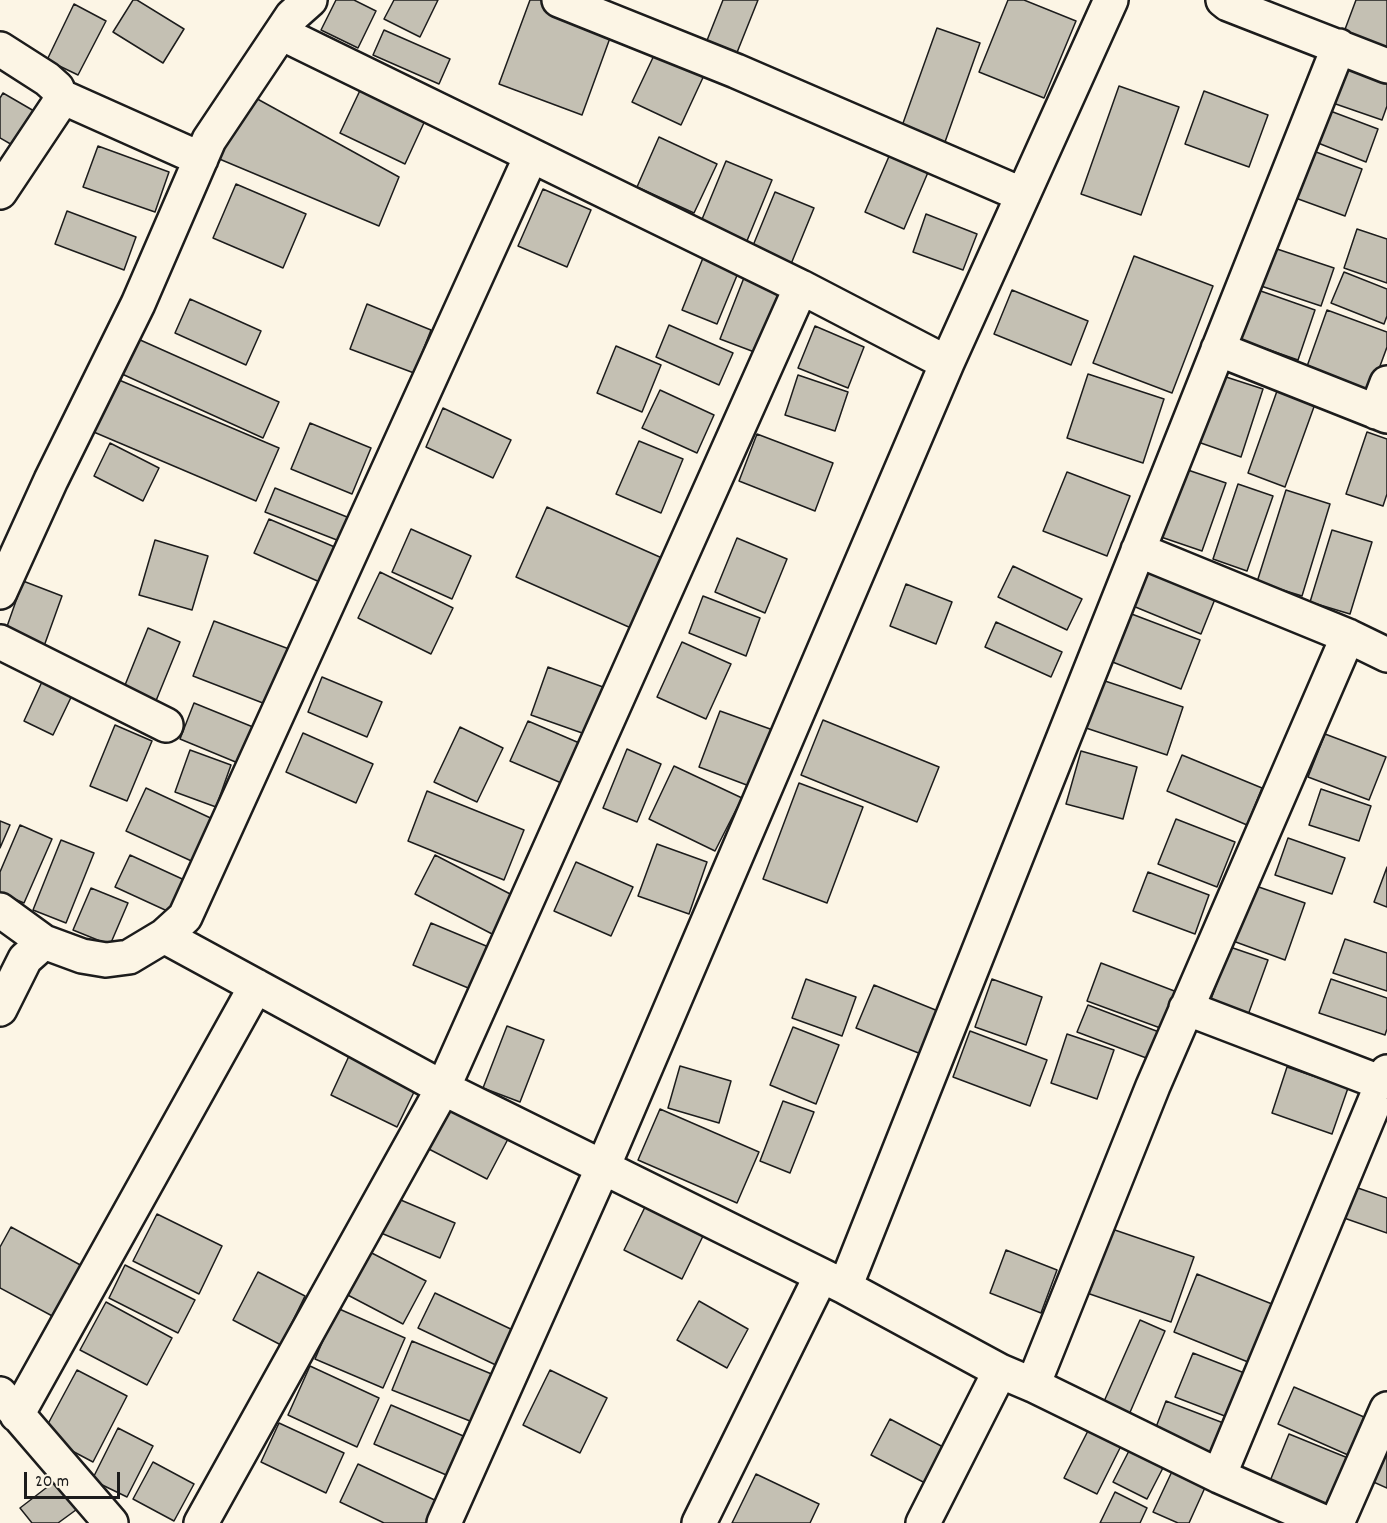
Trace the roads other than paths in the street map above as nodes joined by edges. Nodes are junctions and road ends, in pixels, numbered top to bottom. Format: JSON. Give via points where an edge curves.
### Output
{"nodes":[{"id":1,"x":310,"y":0,"type":"edge"},
{"id":2,"x":559,"y":0,"type":"edge"},
{"id":3,"x":1111,"y":0,"type":"edge"},
{"id":4,"x":1223,"y":0,"type":"edge"},
{"id":5,"x":281,"y":33,"type":"junction"},
{"id":6,"x":1339,"y":46,"type":"junction"},
{"id":7,"x":0,"y":49,"type":"edge"},
{"id":8,"x":1387,"y":66,"type":"edge"},
{"id":9,"x":60,"y":96,"type":"junction"},
{"id":10,"x":531,"y":156,"type":"junction"},
{"id":11,"x":201,"y":159,"type":"junction"},
{"id":12,"x":0,"y":192,"type":"edge"},
{"id":13,"x":1023,"y":195,"type":"junction"},
{"id":14,"x":801,"y":287,"type":"junction"},
{"id":15,"x":1218,"y":349,"type":"junction"},
{"id":16,"x":947,"y":363,"type":"junction"},
{"id":17,"x":1383,"y":404,"type":"edge"},
{"id":18,"x":1138,"y":550,"type":"junction"},
{"id":19,"x":0,"y":592,"type":"edge"},
{"id":20,"x":1348,"y":636,"type":"junction"},
{"id":21,"x":0,"y":642,"type":"edge"},
{"id":22,"x":1387,"y":655,"type":"edge"},
{"id":23,"x":166,"y":725,"type":"dead end"},
{"id":24,"x":0,"y":910,"type":"edge"},
{"id":25,"x":164,"y":936,"type":"junction"},
{"id":26,"x":44,"y":942,"type":"junction"},
{"id":27,"x":256,"y":986,"type":"junction"},
{"id":28,"x":1186,"y":1008,"type":"junction"},
{"id":29,"x":0,"y":1009,"type":"edge"},
{"id":30,"x":1385,"y":1078,"type":"edge"},
{"id":31,"x":444,"y":1088,"type":"junction"},
{"id":32,"x":603,"y":1167,"type":"junction"},
{"id":33,"x":833,"y":1281,"type":"junction"},
{"id":34,"x":1000,"y":1371,"type":"junction"},
{"id":35,"x":1033,"y":1385,"type":"junction"},
{"id":36,"x":8,"y":1405,"type":"edge"},
{"id":37,"x":1387,"y":1409,"type":"edge"},
{"id":38,"x":1219,"y":1476,"type":"junction"},
{"id":39,"x":111,"y":1523,"type":"edge"},
{"id":40,"x":201,"y":1523,"type":"edge"},
{"id":41,"x":444,"y":1523,"type":"edge"},
{"id":42,"x":699,"y":1523,"type":"edge"},
{"id":43,"x":922,"y":1523,"type":"edge"},
{"id":44,"x":1326,"y":1523,"type":"edge"},
{"id":45,"x":1336,"y":1523,"type":"edge"}],
"edges":[{"from":1,"to":5,"type":"street"},
{"from":2,"to":13,"type":"street","via":[[736,71]]},
{"from":3,"to":13,"type":"street"},
{"from":4,"to":6,"type":"street"},
{"from":5,"to":10,"type":"street"},
{"from":5,"to":11,"type":"street","via":[[209,140]]},
{"from":6,"to":8,"type":"street"},
{"from":6,"to":15,"type":"street"},
{"from":7,"to":9,"type":"street","via":[[48,79]]},
{"from":9,"to":11,"type":"street"},
{"from":9,"to":12,"type":"street","via":[[58,105]]},
{"from":10,"to":14,"type":"street"},
{"from":10,"to":25,"type":"street","via":[[185,917]]},
{"from":11,"to":19,"type":"street","via":[[138,304]]},
{"from":13,"to":16,"type":"street"},
{"from":14,"to":16,"type":"street"},
{"from":14,"to":31,"type":"street"},
{"from":15,"to":17,"type":"street"},
{"from":15,"to":18,"type":"street"},
{"from":16,"to":32,"type":"street"},
{"from":18,"to":20,"type":"street"},
{"from":18,"to":33,"type":"street"},
{"from":20,"to":22,"type":"street"},
{"from":20,"to":28,"type":"street"},
{"from":21,"to":23,"type":"street"},
{"from":24,"to":26,"type":"street"},
{"from":25,"to":26,"type":"street","via":[[129,957],[106,960]]},
{"from":25,"to":27,"type":"street"},
{"from":26,"to":29,"type":"street","via":[[25,959]]},
{"from":27,"to":31,"type":"street"},
{"from":27,"to":36,"type":"street"},
{"from":28,"to":30,"type":"street"},
{"from":28,"to":35,"type":"street"},
{"from":30,"to":38,"type":"street"},
{"from":31,"to":32,"type":"street"},
{"from":31,"to":40,"type":"street"},
{"from":32,"to":33,"type":"street"},
{"from":32,"to":41,"type":"street"},
{"from":33,"to":34,"type":"street"},
{"from":33,"to":42,"type":"street"},
{"from":34,"to":35,"type":"street"},
{"from":34,"to":43,"type":"street"},
{"from":35,"to":38,"type":"street"},
{"from":36,"to":39,"type":"street"},
{"from":37,"to":45,"type":"street"},
{"from":38,"to":44,"type":"street"}]}
